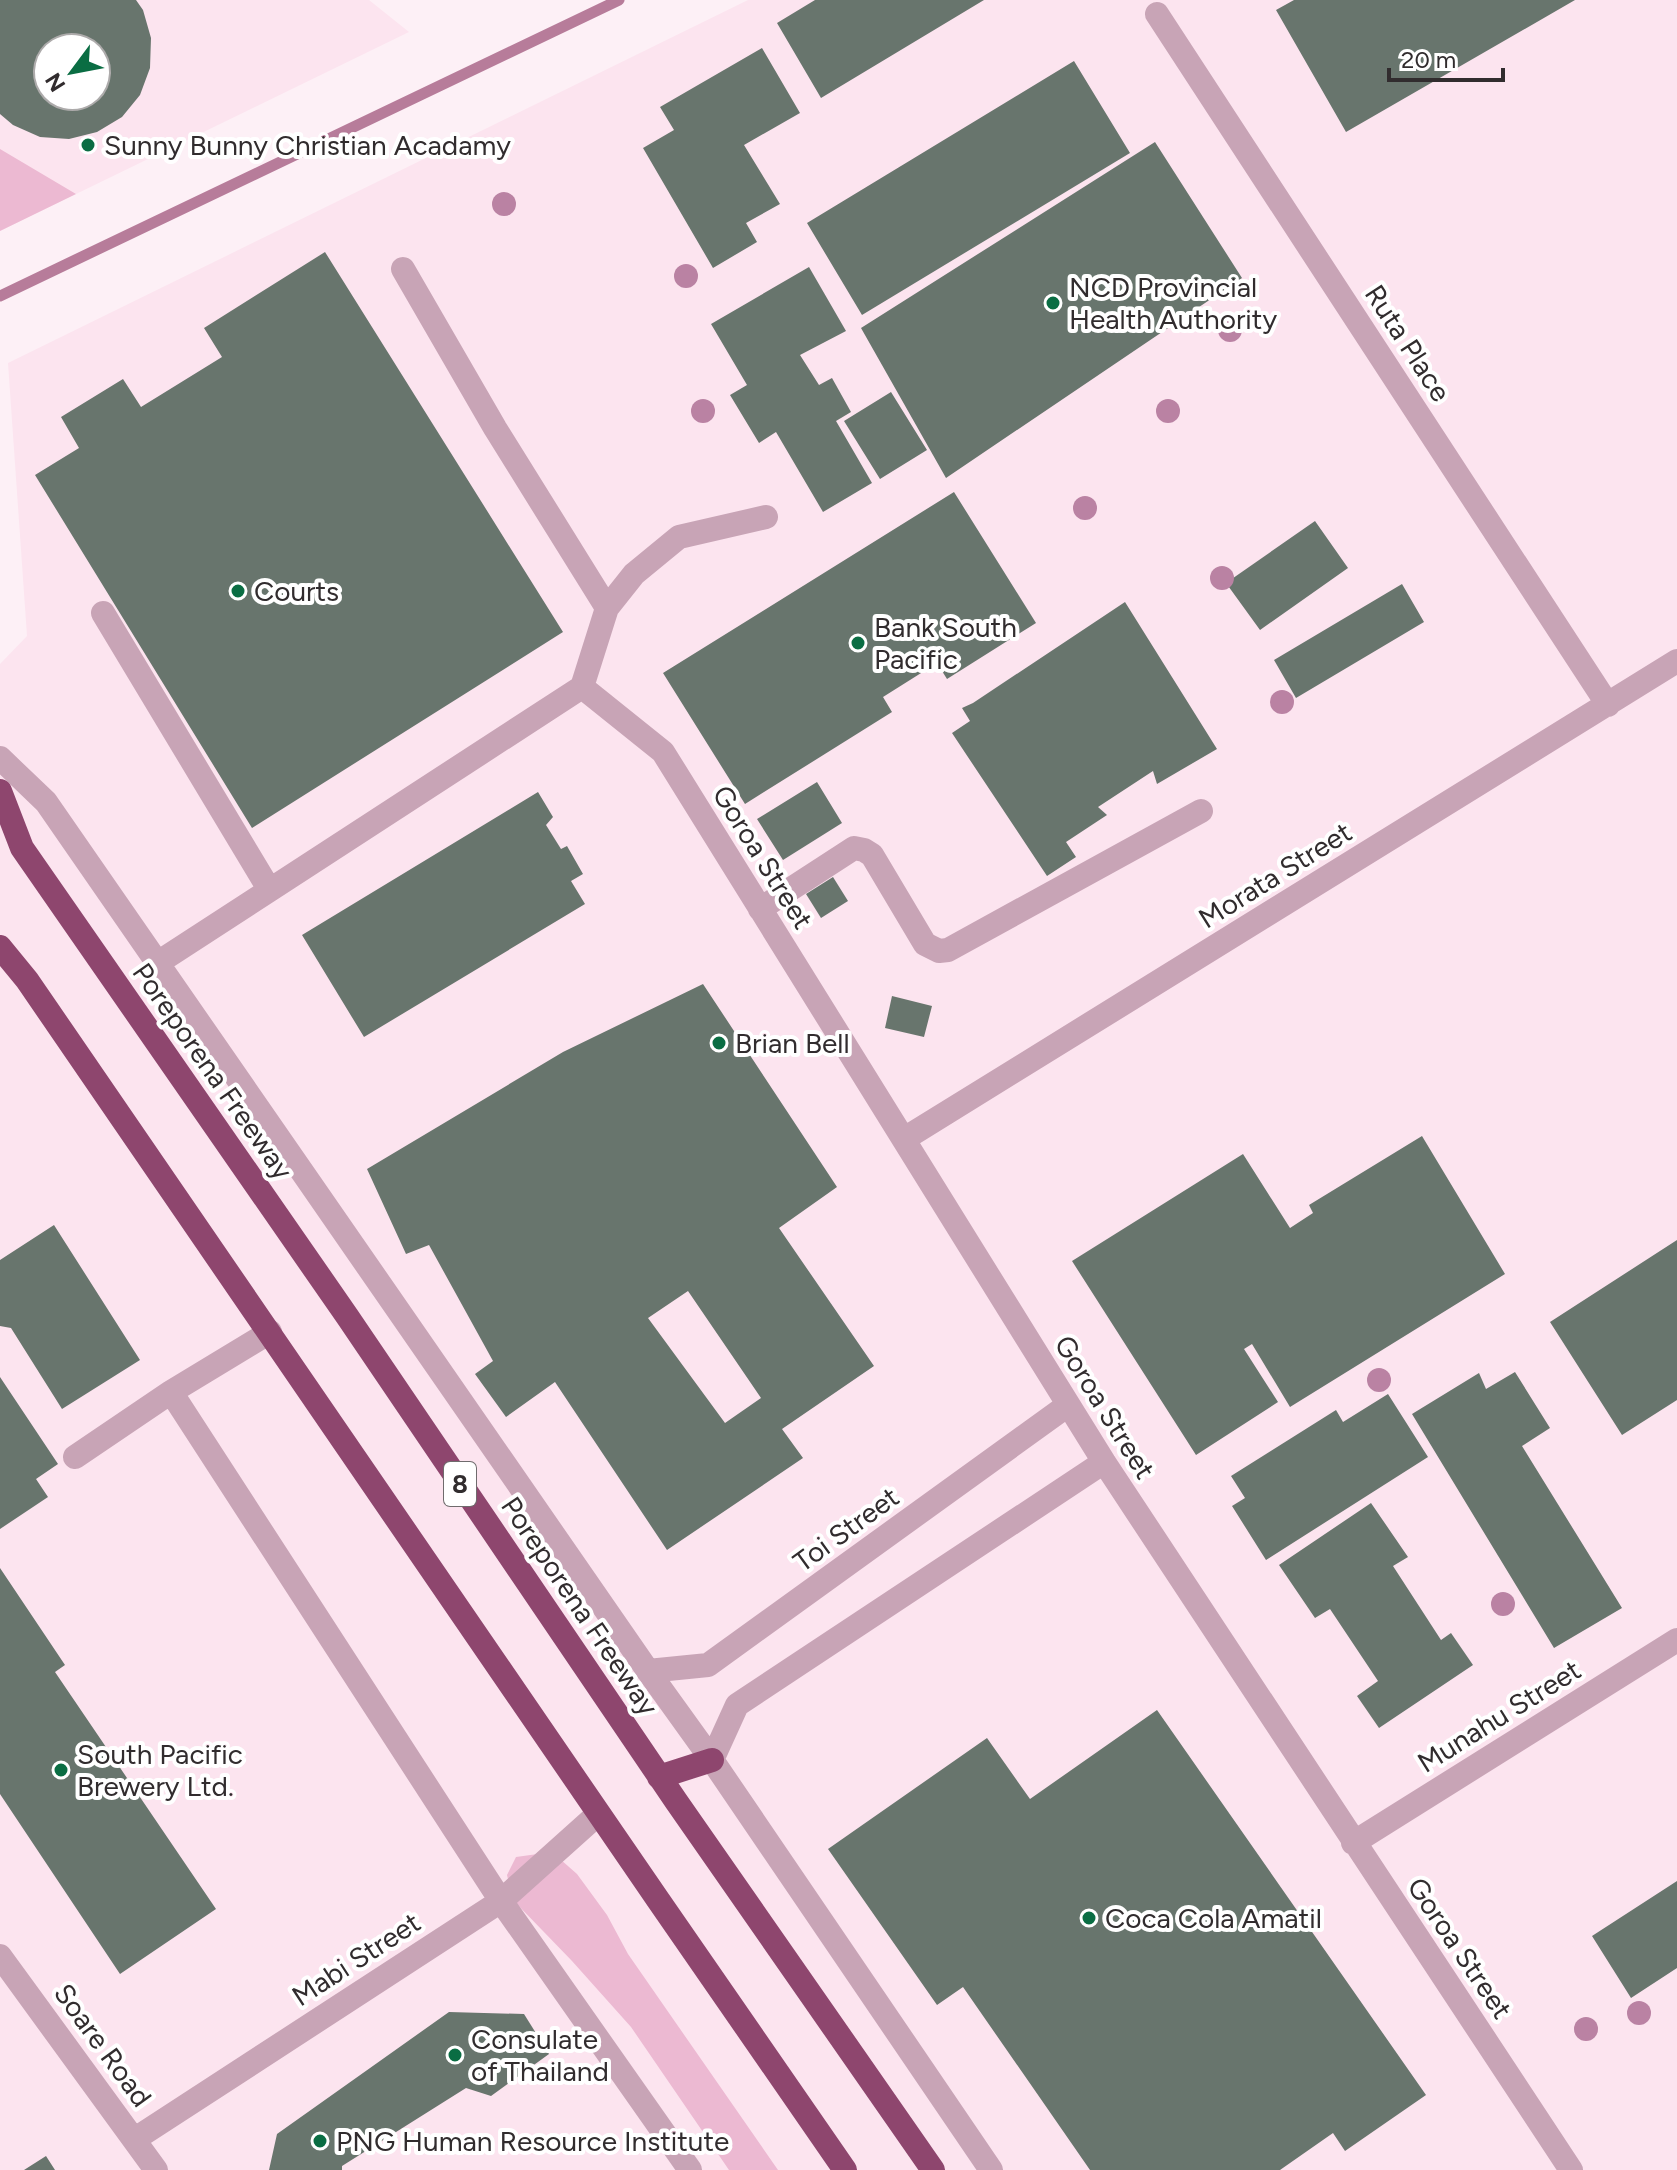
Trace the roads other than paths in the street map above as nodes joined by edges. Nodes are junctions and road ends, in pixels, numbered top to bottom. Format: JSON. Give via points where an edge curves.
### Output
{"nodes":[{"id":1,"x":1157,"y":14,"type":"dead end"},
{"id":2,"x":403,"y":269,"type":"dead end"},
{"id":3,"x":766,"y":517,"type":"dead end"},
{"id":4,"x":607,"y":608,"type":"junction"},
{"id":5,"x":103,"y":613,"type":"dead end"},
{"id":6,"x":1677,"y":661,"type":"edge"},
{"id":7,"x":582,"y":687,"type":"junction"},
{"id":8,"x":1608,"y":705,"type":"junction"},
{"id":9,"x":0,"y":758,"type":"edge"},
{"id":10,"x":0,"y":791,"type":"edge"},
{"id":11,"x":1201,"y":811,"type":"dead end"},
{"id":12,"x":269,"y":889,"type":"junction"},
{"id":13,"x":760,"y":909,"type":"junction"},
{"id":14,"x":0,"y":947,"type":"edge"},
{"id":15,"x":159,"y":962,"type":"junction"},
{"id":16,"x":904,"y":1139,"type":"junction"},
{"id":17,"x":270,"y":1332,"type":"junction"},
{"id":18,"x":171,"y":1392,"type":"junction"},
{"id":19,"x":1068,"y":1405,"type":"junction"},
{"id":20,"x":75,"y":1457,"type":"dead end"},
{"id":21,"x":1104,"y":1462,"type":"junction"},
{"id":22,"x":1677,"y":1640,"type":"edge"},
{"id":23,"x":648,"y":1671,"type":"junction"},
{"id":24,"x":712,"y":1760,"type":"junction"},
{"id":25,"x":659,"y":1777,"type":"junction"},
{"id":26,"x":676,"y":1801,"type":"junction"},
{"id":27,"x":598,"y":1814,"type":"junction"},
{"id":28,"x":1353,"y":1843,"type":"junction"},
{"id":29,"x":501,"y":1901,"type":"junction"},
{"id":30,"x":0,"y":1956,"type":"edge"},
{"id":31,"x":135,"y":2139,"type":"junction"},
{"id":32,"x":156,"y":2170,"type":"edge"},
{"id":33,"x":690,"y":2170,"type":"edge"},
{"id":34,"x":845,"y":2170,"type":"edge"},
{"id":35,"x":933,"y":2170,"type":"edge"},
{"id":36,"x":991,"y":2170,"type":"edge"},
{"id":37,"x":1571,"y":2170,"type":"edge"}],
"edges":[{"from":1,"to":8,"type":"street","name":"Ruta Place"},
{"from":2,"to":4,"type":"street"},
{"from":3,"to":4,"type":"street","via":[[679,537],[634,574]]},
{"from":4,"to":7,"type":"street"},
{"from":5,"to":12,"type":"street"},
{"from":6,"to":8,"type":"street","name":"Morata Street"},
{"from":7,"to":12,"type":"street"},
{"from":7,"to":13,"type":"street","name":"Goroa Street","via":[[663,752]]},
{"from":8,"to":16,"type":"street","name":"Morata Street"},
{"from":9,"to":15,"type":"street","via":[[46,802]]},
{"from":10,"to":25,"type":"highway","name":"Poreporena Freeway","number":"8","via":[[22,848]]},
{"from":11,"to":13,"type":"street","via":[[948,950],[925,944],[864,850],[854,848]]},
{"from":12,"to":15,"type":"street"},
{"from":13,"to":16,"type":"street","name":"Goroa Street"},
{"from":14,"to":17,"type":"highway"},
{"from":15,"to":23,"type":"street"},
{"from":16,"to":19,"type":"street","name":"Goroa Street"},
{"from":17,"to":18,"type":"street"},
{"from":17,"to":27,"type":"highway"},
{"from":18,"to":20,"type":"street"},
{"from":18,"to":29,"type":"street"},
{"from":19,"to":21,"type":"street","name":"Goroa Street"},
{"from":19,"to":23,"type":"street","name":"Toi Street","via":[[708,1665]]},
{"from":21,"to":24,"type":"street","via":[[737,1705]]},
{"from":21,"to":28,"type":"street","name":"Goroa Street"},
{"from":22,"to":28,"type":"street","name":"Munahu Street"},
{"from":23,"to":24,"type":"street"},
{"from":24,"to":25,"type":"highway"},
{"from":24,"to":26,"type":"highway"},
{"from":24,"to":36,"type":"street"},
{"from":25,"to":26,"type":"highway","name":"Poreporena Freeway","number":"8"},
{"from":26,"to":35,"type":"highway","name":"Poreporena Freeway","number":"8"},
{"from":27,"to":29,"type":"street","name":"Mabi Street"},
{"from":27,"to":34,"type":"highway"},
{"from":28,"to":37,"type":"street","name":"Goroa Street"},
{"from":29,"to":31,"type":"street","name":"Mabi Street"},
{"from":29,"to":33,"type":"street"},
{"from":30,"to":31,"type":"street","name":"Soare Road"},
{"from":31,"to":32,"type":"street","name":"Soare Road"}]}
